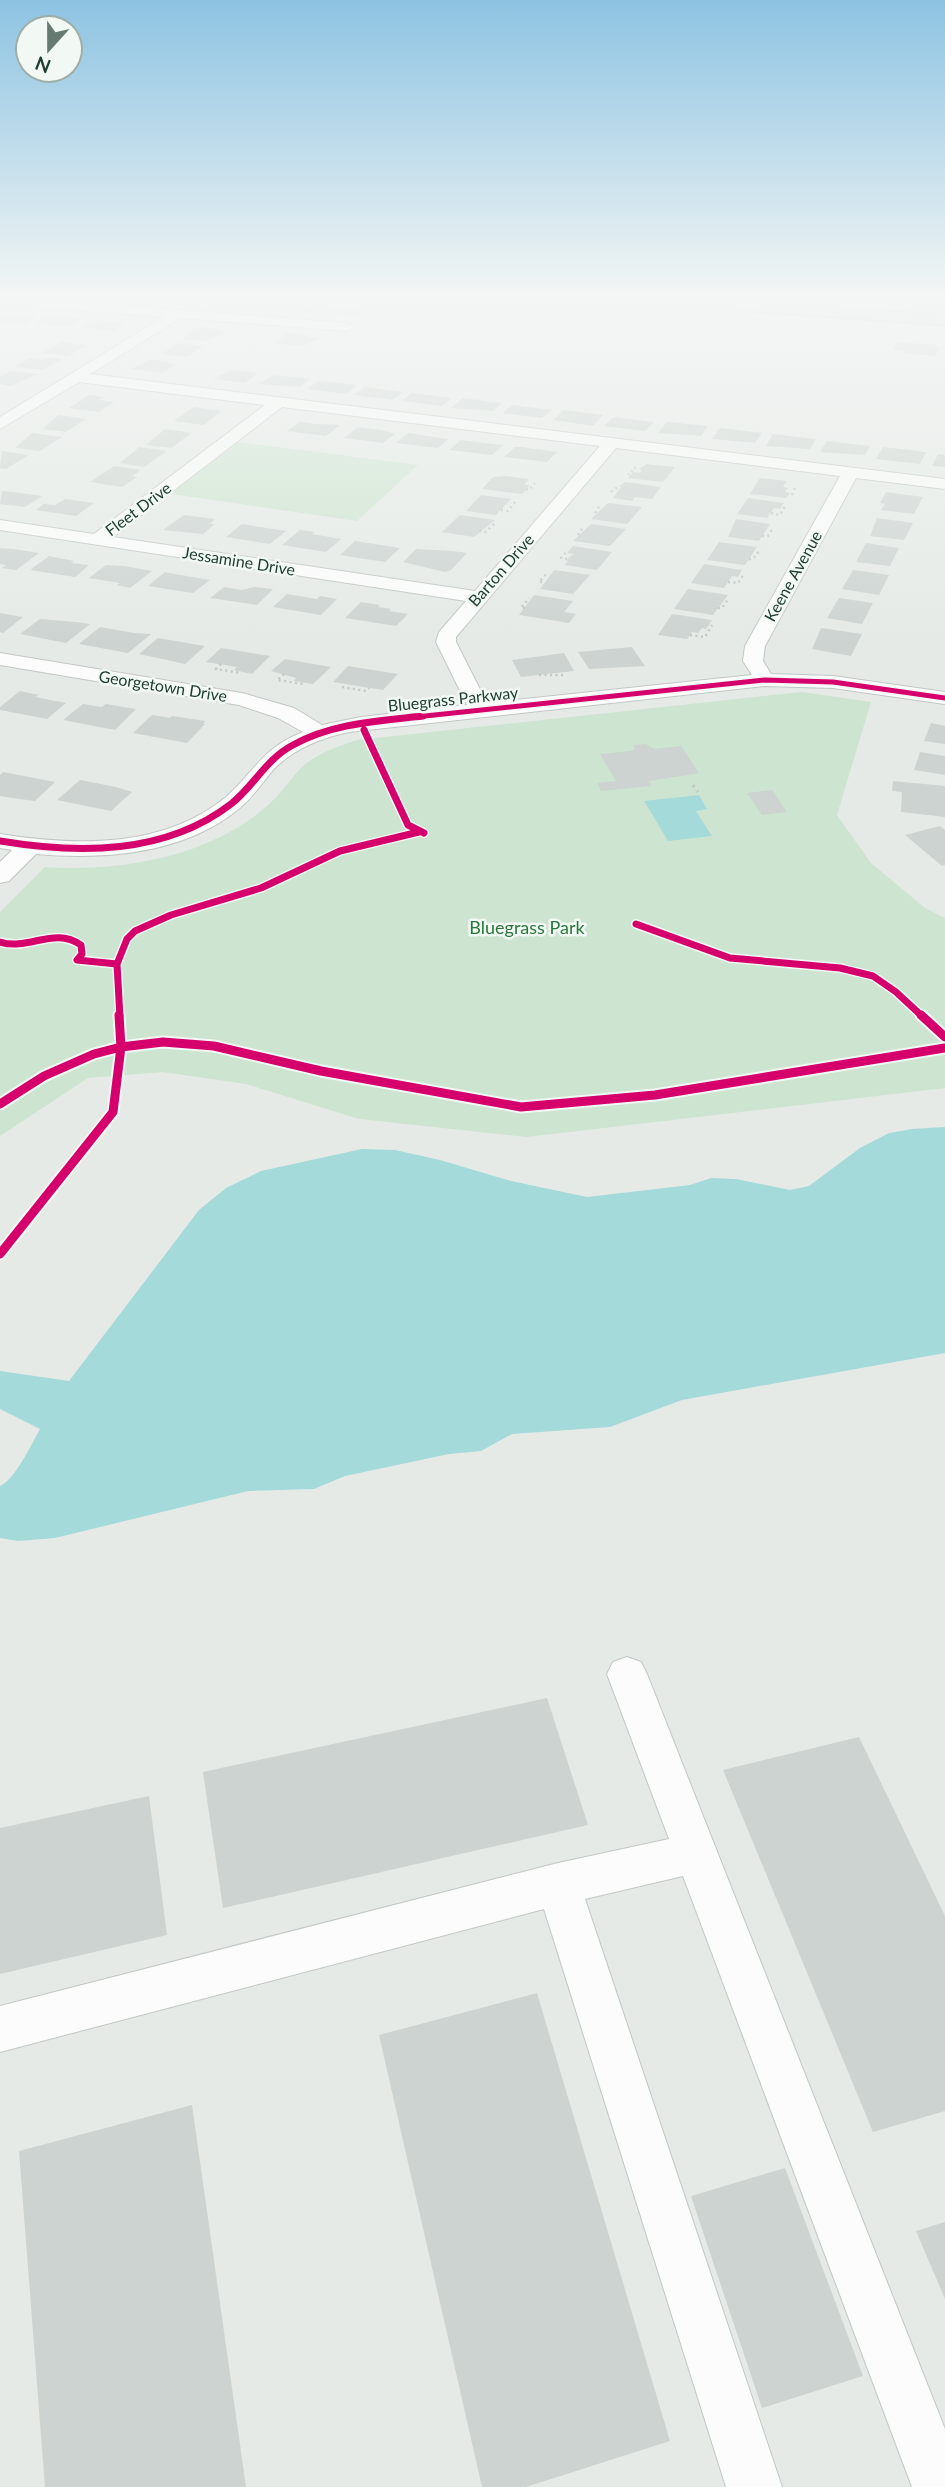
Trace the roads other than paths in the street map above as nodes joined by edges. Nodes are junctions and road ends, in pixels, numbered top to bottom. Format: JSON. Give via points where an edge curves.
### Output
{"nodes":[{"id":1,"x":19,"y":412,"type":"edge"},
{"id":2,"x":266,"y":412,"type":"edge"},
{"id":3,"x":361,"y":412,"type":"edge"},
{"id":4,"x":0,"y":424,"type":"edge"},
{"id":5,"x":612,"y":443,"type":"junction"},
{"id":6,"x":850,"y":473,"type":"junction"},
{"id":7,"x":945,"y":484,"type":"edge"},
{"id":8,"x":0,"y":525,"type":"edge"},
{"id":9,"x":97,"y":539,"type":"junction"},
{"id":10,"x":477,"y":597,"type":"junction"},
{"id":11,"x":0,"y":659,"type":"edge"},
{"id":12,"x":765,"y":680,"type":"junction"},
{"id":13,"x":945,"y":698,"type":"edge"},
{"id":14,"x":480,"y":710,"type":"junction"},
{"id":15,"x":320,"y":733,"type":"junction"},
{"id":16,"x":0,"y":841,"type":"edge"},
{"id":17,"x":29,"y":847,"type":"junction"},
{"id":18,"x":0,"y":876,"type":"edge"},
{"id":19,"x":627,"y":1674,"type":"dead end"},
{"id":20,"x":697,"y":1853,"type":"junction"},
{"id":21,"x":558,"y":1884,"type":"junction"},
{"id":22,"x":0,"y":2029,"type":"edge"},
{"id":23,"x":754,"y":2487,"type":"edge"},
{"id":24,"x":940,"y":2487,"type":"edge"}],
"edges":[{"from":1,"to":4,"type":"street"},
{"from":2,"to":9,"type":"street","name":"Fleet Drive"},
{"from":3,"to":5,"type":"street"},
{"from":5,"to":6,"type":"street"},
{"from":5,"to":10,"type":"street","name":"Barton Drive"},
{"from":6,"to":7,"type":"street"},
{"from":6,"to":12,"type":"street","name":"Keene Avenue","via":[[755,646],[753,661]]},
{"from":8,"to":9,"type":"street","name":"Jessamine Drive"},
{"from":9,"to":10,"type":"street","name":"Jessamine Drive"},
{"from":10,"to":14,"type":"street","name":"Barton Drive","via":[[451,628],[446,642]]},
{"from":11,"to":15,"type":"street","name":"Georgetown Drive","via":[[242,699],[286,713]]},
{"from":12,"to":13,"type":"street","name":"Bluegrass Parkway","via":[[839,681]]},
{"from":12,"to":14,"type":"street","name":"Bluegrass Parkway"},
{"from":14,"to":15,"type":"street","name":"Bluegrass Parkway","via":[[361,723]]},
{"from":15,"to":17,"type":"street","name":"Bluegrass Parkway","via":[[273,759],[233,802],[188,828],[121,846]]},
{"from":16,"to":17,"type":"street","name":"Bluegrass Parkway"},
{"from":17,"to":18,"type":"street"},
{"from":19,"to":20,"type":"street"},
{"from":20,"to":21,"type":"street"},
{"from":20,"to":24,"type":"street"},
{"from":21,"to":22,"type":"street"},
{"from":21,"to":23,"type":"street"}]}
